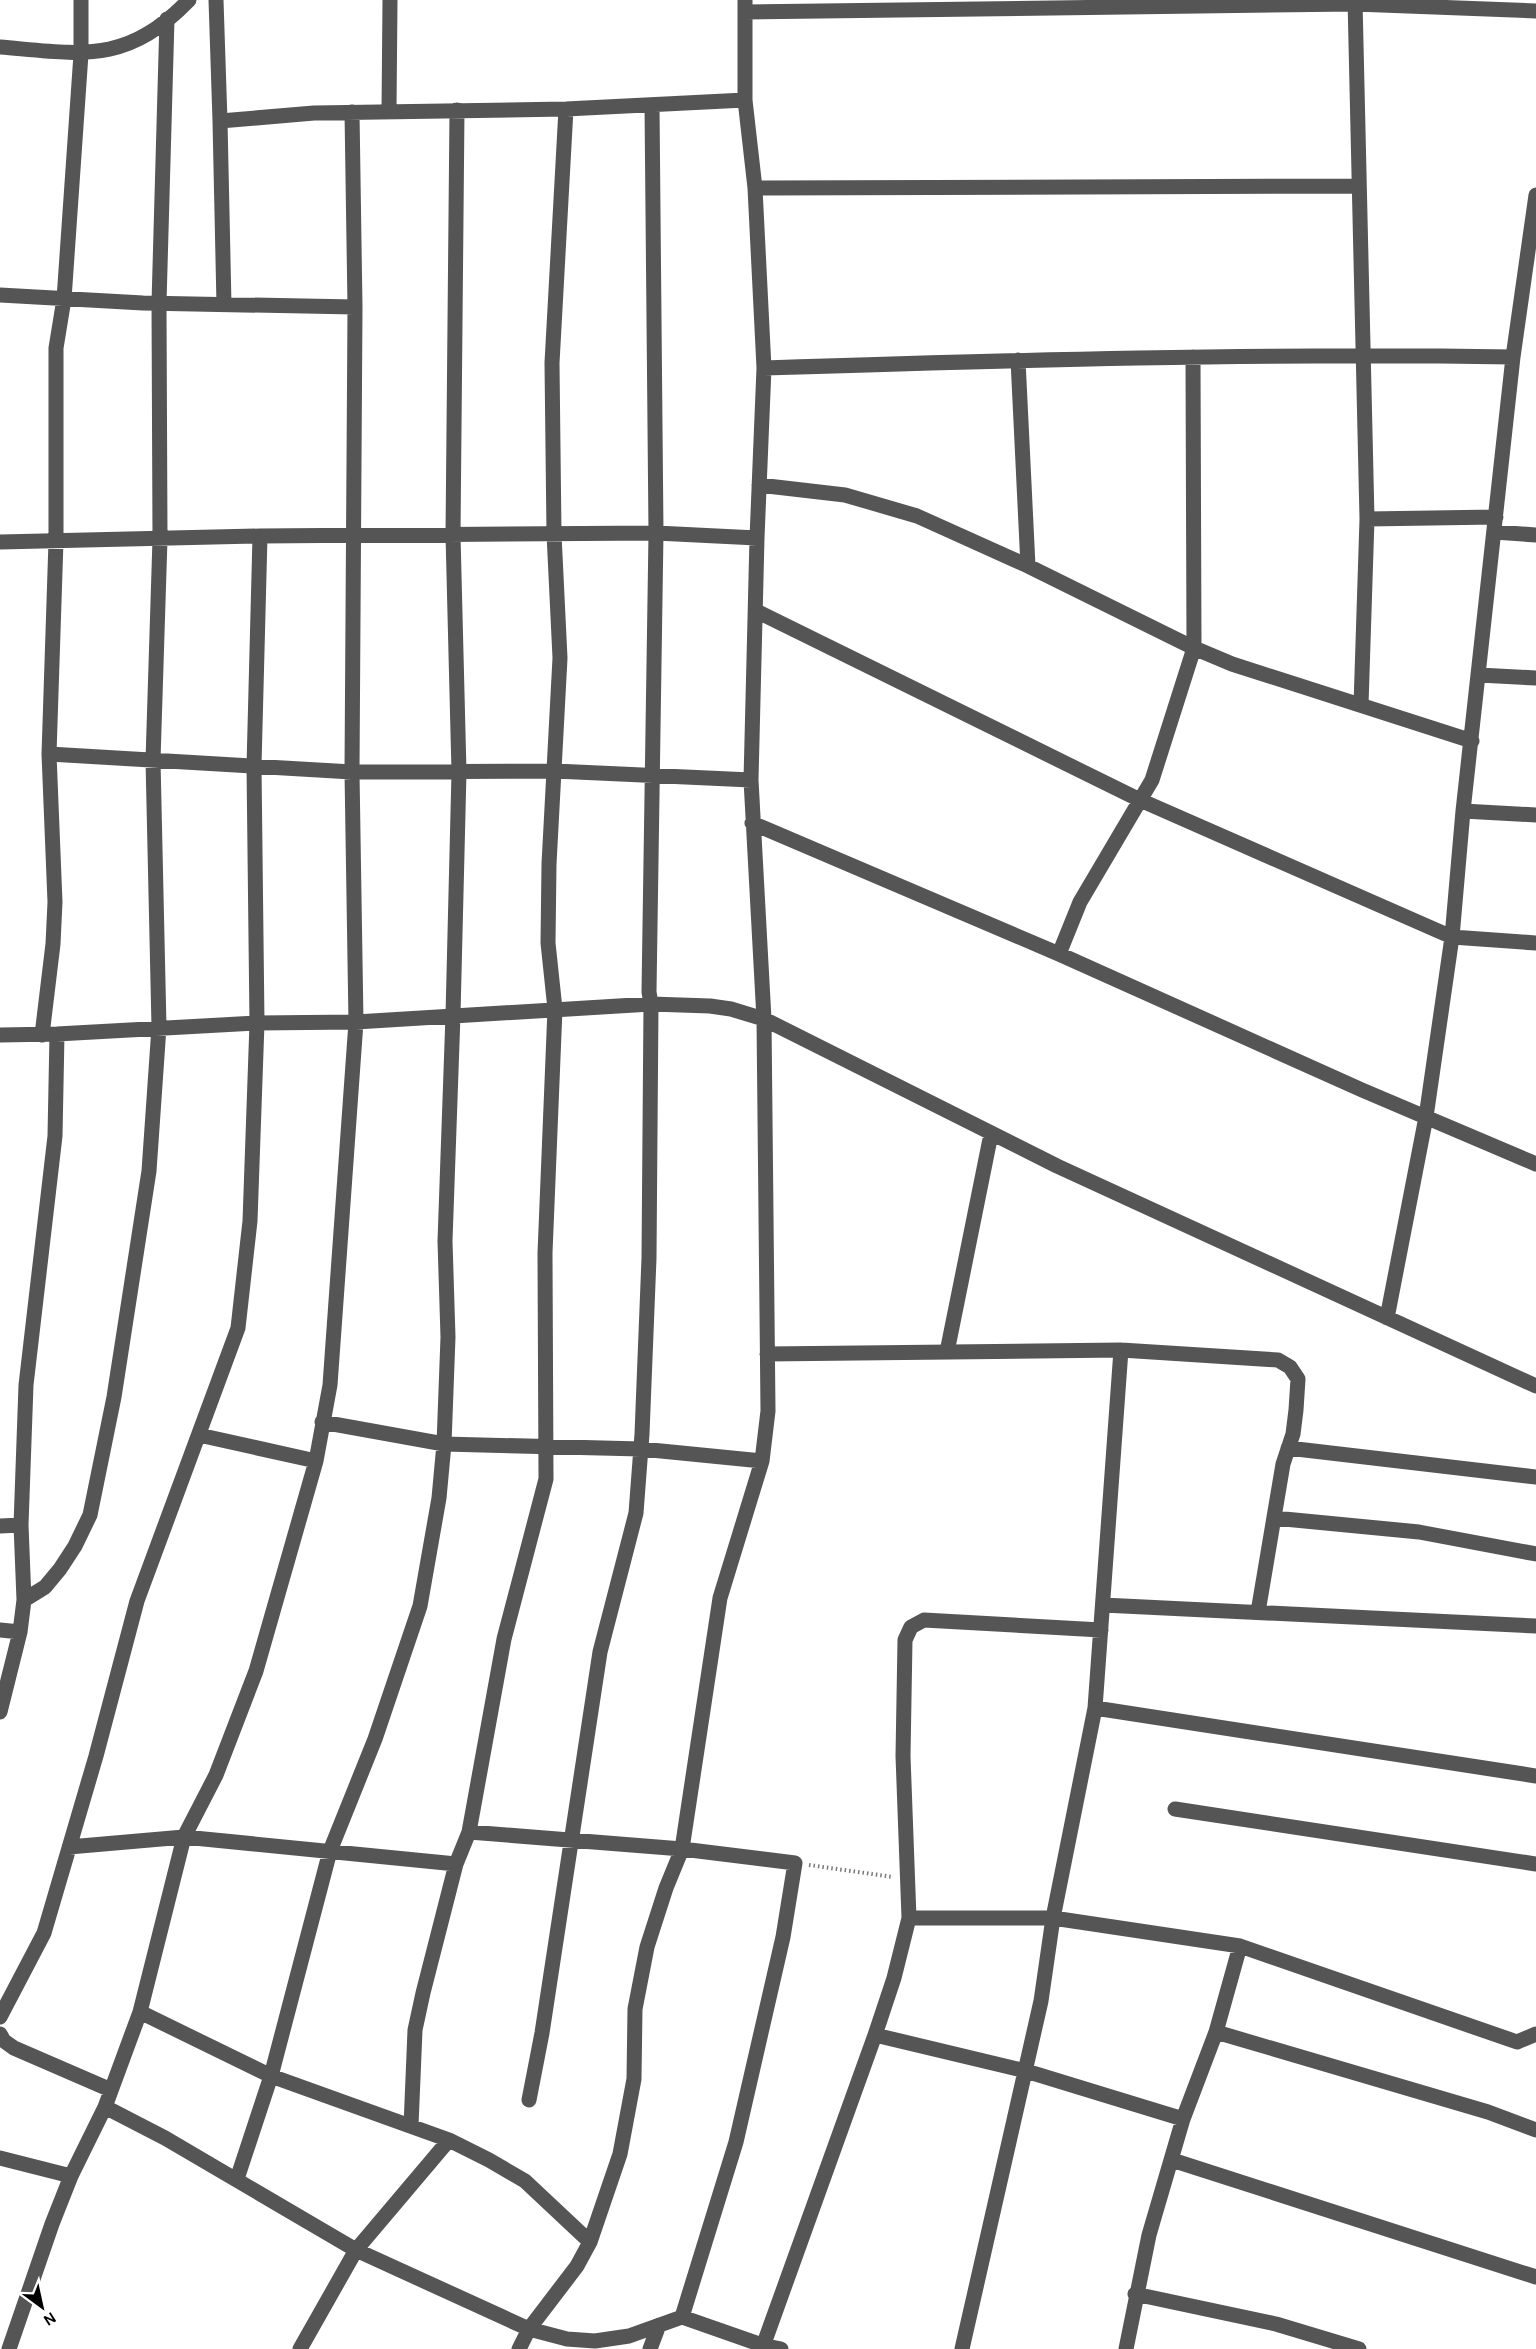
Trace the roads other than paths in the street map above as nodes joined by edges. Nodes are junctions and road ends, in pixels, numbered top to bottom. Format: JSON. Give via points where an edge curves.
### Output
{"nodes":[{"id":1,"x":81,"y":0,"type":"edge"},
{"id":2,"x":189,"y":0,"type":"edge"},
{"id":3,"x":216,"y":0,"type":"edge"},
{"id":4,"x":390,"y":0,"type":"edge"},
{"id":5,"x":1355,"y":2,"type":"edge"},
{"id":6,"x":745,"y":6,"type":"edge"},
{"id":7,"x":1536,"y":11,"type":"edge"},
{"id":8,"x":167,"y":19,"type":"junction"},
{"id":9,"x":0,"y":47,"type":"edge"},
{"id":10,"x":81,"y":54,"type":"junction"},
{"id":11,"x":745,"y":100,"type":"junction"},
{"id":12,"x":652,"y":105,"type":"junction"},
{"id":13,"x":457,"y":110,"type":"junction"},
{"id":14,"x":566,"y":110,"type":"junction"},
{"id":15,"x":388,"y":111,"type":"junction"},
{"id":16,"x":352,"y":112,"type":"junction"},
{"id":17,"x":220,"y":121,"type":"junction"},
{"id":18,"x":1359,"y":186,"type":"junction"},
{"id":19,"x":754,"y":188,"type":"junction"},
{"id":20,"x":1536,"y":195,"type":"edge"},
{"id":21,"x":1529,"y":291,"type":"edge"},
{"id":22,"x":0,"y":295,"type":"edge"},
{"id":23,"x":64,"y":299,"type":"junction"},
{"id":24,"x":159,"y":303,"type":"junction"},
{"id":25,"x":224,"y":305,"type":"junction"},
{"id":26,"x":355,"y":307,"type":"junction"},
{"id":27,"x":1363,"y":354,"type":"junction"},
{"id":28,"x":1193,"y":357,"type":"junction"},
{"id":29,"x":1512,"y":357,"type":"junction"},
{"id":30,"x":1018,"y":360,"type":"junction"},
{"id":31,"x":764,"y":368,"type":"junction"},
{"id":32,"x":759,"y":485,"type":"junction"},
{"id":33,"x":1367,"y":519,"type":"junction"},
{"id":34,"x":1495,"y":524,"type":"junction"},
{"id":35,"x":656,"y":533,"type":"junction"},
{"id":36,"x":554,"y":534,"type":"junction"},
{"id":37,"x":1536,"y":535,"type":"edge"},
{"id":38,"x":260,"y":536,"type":"junction"},
{"id":39,"x":453,"y":536,"type":"junction"},
{"id":40,"x":352,"y":537,"type":"junction"},
{"id":41,"x":757,"y":538,"type":"junction"},
{"id":42,"x":160,"y":539,"type":"junction"},
{"id":43,"x":56,"y":541,"type":"junction"},
{"id":44,"x":0,"y":542,"type":"edge"},
{"id":45,"x":1028,"y":566,"type":"junction"},
{"id":46,"x":756,"y":610,"type":"junction"},
{"id":47,"x":1194,"y":648,"type":"junction"},
{"id":48,"x":1479,"y":675,"type":"junction"},
{"id":49,"x":1536,"y":678,"type":"edge"},
{"id":50,"x":1361,"y":705,"type":"junction"},
{"id":51,"x":1472,"y":741,"type":"junction"},
{"id":52,"x":49,"y":754,"type":"junction"},
{"id":53,"x":153,"y":760,"type":"junction"},
{"id":54,"x":254,"y":766,"type":"junction"},
{"id":55,"x":352,"y":771,"type":"junction"},
{"id":56,"x":555,"y":771,"type":"junction"},
{"id":57,"x":459,"y":772,"type":"junction"},
{"id":58,"x":652,"y":777,"type":"junction"},
{"id":59,"x":751,"y":780,"type":"junction"},
{"id":60,"x":1140,"y":800,"type":"junction"},
{"id":61,"x":1463,"y":811,"type":"junction"},
{"id":62,"x":1536,"y":815,"type":"edge"},
{"id":63,"x":752,"y":823,"type":"junction"},
{"id":64,"x":1452,"y":937,"type":"junction"},
{"id":65,"x":1536,"y":943,"type":"edge"},
{"id":66,"x":1059,"y":954,"type":"junction"},
{"id":67,"x":651,"y":1004,"type":"junction"},
{"id":68,"x":555,"y":1009,"type":"junction"},
{"id":69,"x":453,"y":1015,"type":"junction"},
{"id":70,"x":764,"y":1019,"type":"junction"},
{"id":71,"x":356,"y":1022,"type":"junction"},
{"id":72,"x":257,"y":1023,"type":"junction"},
{"id":73,"x":159,"y":1027,"type":"junction"},
{"id":74,"x":49,"y":1034,"type":"junction"},
{"id":75,"x":0,"y":1035,"type":"edge"},
{"id":76,"x":1426,"y":1117,"type":"junction"},
{"id":77,"x":991,"y":1134,"type":"junction"},
{"id":78,"x":1536,"y":1164,"type":"edge"},
{"id":79,"x":1387,"y":1318,"type":"junction"},
{"id":80,"x":1122,"y":1350,"type":"junction"},
{"id":81,"x":947,"y":1352,"type":"junction"},
{"id":82,"x":767,"y":1354,"type":"junction"},
{"id":83,"x":1536,"y":1386,"type":"edge"},
{"id":84,"x":322,"y":1422,"type":"junction"},
{"id":85,"x":199,"y":1435,"type":"junction"},
{"id":86,"x":444,"y":1444,"type":"junction"},
{"id":87,"x":545,"y":1446,"type":"junction"},
{"id":88,"x":1288,"y":1448,"type":"junction"},
{"id":89,"x":641,"y":1449,"type":"junction"},
{"id":90,"x":316,"y":1461,"type":"junction"},
{"id":91,"x":762,"y":1461,"type":"junction"},
{"id":92,"x":1536,"y":1477,"type":"edge"},
{"id":93,"x":1274,"y":1518,"type":"junction"},
{"id":94,"x":21,"y":1525,"type":"junction"},
{"id":95,"x":0,"y":1526,"type":"edge"},
{"id":96,"x":1536,"y":1554,"type":"edge"},
{"id":97,"x":24,"y":1599,"type":"junction"},
{"id":98,"x":1103,"y":1605,"type":"junction"},
{"id":99,"x":1258,"y":1612,"type":"junction"},
{"id":100,"x":1536,"y":1626,"type":"edge"},
{"id":101,"x":0,"y":1630,"type":"edge"},
{"id":102,"x":1101,"y":1630,"type":"junction"},
{"id":103,"x":20,"y":1632,"type":"junction"},
{"id":104,"x":1095,"y":1708,"type":"junction"},
{"id":105,"x":0,"y":1712,"type":"edge"},
{"id":106,"x":1536,"y":1776,"type":"edge"},
{"id":107,"x":1175,"y":1809,"type":"dead end"},
{"id":108,"x":469,"y":1832,"type":"junction"},
{"id":109,"x":184,"y":1837,"type":"junction"},
{"id":110,"x":572,"y":1840,"type":"junction"},
{"id":111,"x":69,"y":1847,"type":"junction"},
{"id":112,"x":682,"y":1849,"type":"junction"},
{"id":113,"x":330,"y":1851,"type":"junction"},
{"id":114,"x":456,"y":1864,"type":"junction"},
{"id":115,"x":1536,"y":1864,"type":"edge"},
{"id":116,"x":909,"y":1918,"type":"junction"},
{"id":117,"x":1053,"y":1918,"type":"junction"},
{"id":118,"x":1240,"y":1946,"type":"junction"},
{"id":119,"x":140,"y":2012,"type":"junction"},
{"id":120,"x":0,"y":2017,"type":"edge"},
{"id":121,"x":1216,"y":2032,"type":"junction"},
{"id":122,"x":0,"y":2034,"type":"edge"},
{"id":123,"x":1536,"y":2034,"type":"edge"},
{"id":124,"x":875,"y":2035,"type":"junction"},
{"id":125,"x":1026,"y":2071,"type":"junction"},
{"id":126,"x":271,"y":2076,"type":"junction"},
{"id":127,"x":111,"y":2090,"type":"junction"},
{"id":128,"x":529,"y":2100,"type":"dead end"},
{"id":129,"x":105,"y":2107,"type":"junction"},
{"id":130,"x":1183,"y":2119,"type":"junction"},
{"id":131,"x":411,"y":2126,"type":"junction"},
{"id":132,"x":1536,"y":2130,"type":"edge"},
{"id":133,"x":449,"y":2140,"type":"junction"},
{"id":134,"x":0,"y":2158,"type":"edge"},
{"id":135,"x":1172,"y":2160,"type":"junction"},
{"id":136,"x":71,"y":2176,"type":"junction"},
{"id":137,"x":237,"y":2179,"type":"junction"},
{"id":138,"x":590,"y":2242,"type":"junction"},
{"id":139,"x":356,"y":2250,"type":"junction"},
{"id":140,"x":1536,"y":2277,"type":"edge"},
{"id":141,"x":1135,"y":2294,"type":"junction"},
{"id":142,"x":682,"y":2317,"type":"junction"},
{"id":143,"x":659,"y":2325,"type":"junction"},
{"id":144,"x":529,"y":2329,"type":"junction"},
{"id":145,"x":762,"y":2347,"type":"edge"},
{"id":146,"x":9,"y":2349,"type":"edge"},
{"id":147,"x":300,"y":2349,"type":"edge"},
{"id":148,"x":519,"y":2349,"type":"edge"},
{"id":149,"x":650,"y":2349,"type":"edge"},
{"id":150,"x":781,"y":2349,"type":"edge"},
{"id":151,"x":962,"y":2349,"type":"edge"},
{"id":152,"x":1126,"y":2349,"type":"edge"},
{"id":153,"x":1359,"y":2349,"type":"edge"}],
"edges":[{"from":1,"to":10,"type":"street"},
{"from":2,"to":8,"type":"street"},
{"from":3,"to":17,"type":"street"},
{"from":4,"to":15,"type":"street"},
{"from":5,"to":6,"type":"street"},
{"from":5,"to":7,"type":"street"},
{"from":5,"to":18,"type":"street"},
{"from":6,"to":11,"type":"street"},
{"from":8,"to":10,"type":"street","via":[[145,38]]},
{"from":8,"to":24,"type":"street"},
{"from":9,"to":10,"type":"street"},
{"from":10,"to":23,"type":"street"},
{"from":11,"to":12,"type":"street"},
{"from":11,"to":19,"type":"street"},
{"from":12,"to":14,"type":"street"},
{"from":12,"to":35,"type":"street"},
{"from":13,"to":14,"type":"street"},
{"from":13,"to":15,"type":"street"},
{"from":13,"to":39,"type":"street"},
{"from":14,"to":36,"type":"street","via":[[552,363]]},
{"from":15,"to":16,"type":"street"},
{"from":16,"to":17,"type":"street"},
{"from":16,"to":26,"type":"street"},
{"from":17,"to":25,"type":"street"},
{"from":18,"to":19,"type":"street"},
{"from":18,"to":27,"type":"street"},
{"from":19,"to":31,"type":"street"},
{"from":20,"to":21,"type":"street"},
{"from":21,"to":29,"type":"street"},
{"from":22,"to":23,"type":"street"},
{"from":23,"to":24,"type":"street"},
{"from":23,"to":43,"type":"street","via":[[55,364]]},
{"from":24,"to":25,"type":"street"},
{"from":24,"to":42,"type":"street"},
{"from":25,"to":26,"type":"street"},
{"from":26,"to":40,"type":"street"},
{"from":27,"to":28,"type":"street"},
{"from":27,"to":29,"type":"street"},
{"from":27,"to":33,"type":"street"},
{"from":28,"to":30,"type":"street"},
{"from":28,"to":47,"type":"street"},
{"from":29,"to":34,"type":"street"},
{"from":30,"to":31,"type":"street"},
{"from":30,"to":45,"type":"street"},
{"from":31,"to":32,"type":"street"},
{"from":32,"to":41,"type":"street"},
{"from":32,"to":45,"type":"street","via":[[871,501],[917,516]]},
{"from":33,"to":34,"type":"street"},
{"from":33,"to":50,"type":"street"},
{"from":34,"to":37,"type":"street"},
{"from":34,"to":48,"type":"street"},
{"from":35,"to":36,"type":"street"},
{"from":35,"to":41,"type":"street"},
{"from":35,"to":58,"type":"street"},
{"from":36,"to":39,"type":"street"},
{"from":36,"to":56,"type":"street","via":[[560,658]]},
{"from":38,"to":40,"type":"street"},
{"from":38,"to":42,"type":"street"},
{"from":38,"to":54,"type":"street"},
{"from":39,"to":40,"type":"street"},
{"from":39,"to":57,"type":"street"},
{"from":40,"to":55,"type":"street"},
{"from":41,"to":46,"type":"street"},
{"from":42,"to":43,"type":"street"},
{"from":42,"to":53,"type":"street"},
{"from":43,"to":44,"type":"street"},
{"from":43,"to":52,"type":"street"},
{"from":45,"to":47,"type":"street"},
{"from":46,"to":59,"type":"street"},
{"from":46,"to":60,"type":"street"},
{"from":47,"to":50,"type":"street"},
{"from":47,"to":60,"type":"street","via":[[1152,780]]},
{"from":48,"to":49,"type":"street"},
{"from":48,"to":51,"type":"street"},
{"from":50,"to":51,"type":"street"},
{"from":51,"to":61,"type":"street"},
{"from":52,"to":53,"type":"street"},
{"from":52,"to":74,"type":"street","via":[[55,902]]},
{"from":53,"to":54,"type":"street"},
{"from":53,"to":73,"type":"street"},
{"from":54,"to":55,"type":"street"},
{"from":54,"to":72,"type":"street"},
{"from":55,"to":57,"type":"street"},
{"from":55,"to":71,"type":"street"},
{"from":56,"to":57,"type":"street"},
{"from":56,"to":58,"type":"street"},
{"from":56,"to":68,"type":"street","via":[[548,943]]},
{"from":57,"to":69,"type":"street"},
{"from":58,"to":59,"type":"street"},
{"from":58,"to":67,"type":"street"},
{"from":59,"to":63,"type":"street"},
{"from":60,"to":64,"type":"street"},
{"from":60,"to":66,"type":"street","via":[[1080,902]]},
{"from":61,"to":62,"type":"street"},
{"from":61,"to":64,"type":"street"},
{"from":63,"to":66,"type":"street"},
{"from":63,"to":70,"type":"street"},
{"from":64,"to":65,"type":"street"},
{"from":64,"to":76,"type":"street"},
{"from":66,"to":76,"type":"street"},
{"from":67,"to":68,"type":"street"},
{"from":67,"to":70,"type":"street","via":[[710,1006]]},
{"from":67,"to":89,"type":"street","via":[[649,1258]]},
{"from":68,"to":69,"type":"street"},
{"from":68,"to":87,"type":"street","via":[[545,1253]]},
{"from":69,"to":71,"type":"street"},
{"from":69,"to":86,"type":"street","via":[[445,1241],[448,1337]]},
{"from":70,"to":77,"type":"street"},
{"from":70,"to":82,"type":"street"},
{"from":71,"to":72,"type":"street"},
{"from":71,"to":84,"type":"street","via":[[330,1385]]},
{"from":72,"to":73,"type":"street"},
{"from":72,"to":85,"type":"street","via":[[250,1221],[238,1328]]},
{"from":73,"to":74,"type":"street"},
{"from":73,"to":97,"type":"street","via":[[149,1171],[114,1397],[90,1515],[60,1569],[45,1587]]},
{"from":74,"to":75,"type":"street"},
{"from":74,"to":94,"type":"street","via":[[55,1136],[26,1385]]},
{"from":76,"to":78,"type":"street"},
{"from":76,"to":79,"type":"street"},
{"from":77,"to":79,"type":"street"},
{"from":77,"to":81,"type":"street"},
{"from":79,"to":83,"type":"street"},
{"from":80,"to":81,"type":"street"},
{"from":80,"to":88,"type":"street","via":[[1278,1360],[1290,1367],[1298,1379]]},
{"from":80,"to":98,"type":"street"},
{"from":81,"to":82,"type":"street"},
{"from":82,"to":91,"type":"street","via":[[768,1411]]},
{"from":84,"to":86,"type":"street"},
{"from":84,"to":90,"type":"street"},
{"from":85,"to":90,"type":"street"},
{"from":85,"to":111,"type":"street","via":[[136,1601]]},
{"from":86,"to":87,"type":"street"},
{"from":86,"to":113,"type":"street","via":[[420,1606],[375,1739]]},
{"from":87,"to":89,"type":"street"},
{"from":87,"to":108,"type":"street","via":[[546,1479],[504,1639]]},
{"from":88,"to":92,"type":"street"},
{"from":88,"to":93,"type":"street"},
{"from":89,"to":91,"type":"street"},
{"from":89,"to":110,"type":"street","via":[[636,1513],[600,1652]]},
{"from":90,"to":109,"type":"street","via":[[256,1671],[216,1775]]},
{"from":91,"to":112,"type":"street","via":[[720,1598]]},
{"from":93,"to":96,"type":"street","via":[[1419,1532]]},
{"from":93,"to":99,"type":"street"},
{"from":94,"to":95,"type":"street"},
{"from":94,"to":97,"type":"street"},
{"from":97,"to":103,"type":"street"},
{"from":98,"to":99,"type":"street"},
{"from":98,"to":102,"type":"street"},
{"from":99,"to":100,"type":"street"},
{"from":101,"to":103,"type":"street"},
{"from":102,"to":104,"type":"street"},
{"from":102,"to":116,"type":"street","via":[[924,1620],[911,1627],[905,1640],[903,1756]]},
{"from":103,"to":105,"type":"street"},
{"from":104,"to":106,"type":"street"},
{"from":104,"to":117,"type":"street"},
{"from":107,"to":115,"type":"street"},
{"from":108,"to":110,"type":"street"},
{"from":108,"to":114,"type":"street"},
{"from":109,"to":111,"type":"street"},
{"from":109,"to":113,"type":"street"},
{"from":109,"to":119,"type":"street"},
{"from":110,"to":112,"type":"street"},
{"from":110,"to":128,"type":"street"},
{"from":111,"to":120,"type":"street","via":[[44,1933]]},
{"from":112,"to":138,"type":"street","via":[[647,1947],[635,2009],[634,2079],[620,2154]]},
{"from":112,"to":142,"type":"street","via":[[795,1863],[783,1937],[736,2142]]},
{"from":113,"to":114,"type":"street"},
{"from":113,"to":126,"type":"street"},
{"from":114,"to":131,"type":"street","via":[[415,2030]]},
{"from":116,"to":117,"type":"street"},
{"from":116,"to":124,"type":"street"},
{"from":117,"to":118,"type":"street"},
{"from":117,"to":125,"type":"street"},
{"from":118,"to":121,"type":"street"},
{"from":118,"to":123,"type":"street","via":[[1517,2042]]},
{"from":119,"to":126,"type":"street"},
{"from":119,"to":127,"type":"street"},
{"from":121,"to":130,"type":"street"},
{"from":121,"to":132,"type":"street","via":[[1488,2112]]},
{"from":122,"to":127,"type":"street","via":[[14,2048]]},
{"from":124,"to":125,"type":"street"},
{"from":124,"to":145,"type":"street"},
{"from":125,"to":130,"type":"street"},
{"from":125,"to":151,"type":"street"},
{"from":126,"to":131,"type":"street"},
{"from":126,"to":137,"type":"street"},
{"from":127,"to":129,"type":"street"},
{"from":129,"to":136,"type":"street"},
{"from":129,"to":137,"type":"street"},
{"from":130,"to":135,"type":"street"},
{"from":131,"to":133,"type":"street"},
{"from":133,"to":138,"type":"street","via":[[525,2181]]},
{"from":133,"to":139,"type":"street"},
{"from":134,"to":136,"type":"street"},
{"from":135,"to":140,"type":"street"},
{"from":135,"to":141,"type":"street"},
{"from":136,"to":146,"type":"street"},
{"from":137,"to":139,"type":"street"},
{"from":138,"to":144,"type":"street","via":[[577,2266]]},
{"from":139,"to":144,"type":"street"},
{"from":139,"to":147,"type":"street"},
{"from":141,"to":152,"type":"street"},
{"from":141,"to":153,"type":"street","via":[[1276,2324]]},
{"from":142,"to":143,"type":"street"},
{"from":142,"to":145,"type":"street"},
{"from":143,"to":144,"type":"street","via":[[629,2336],[596,2341],[567,2339]]},
{"from":143,"to":149,"type":"street"},
{"from":144,"to":148,"type":"street"},
{"from":145,"to":150,"type":"street"}]}
